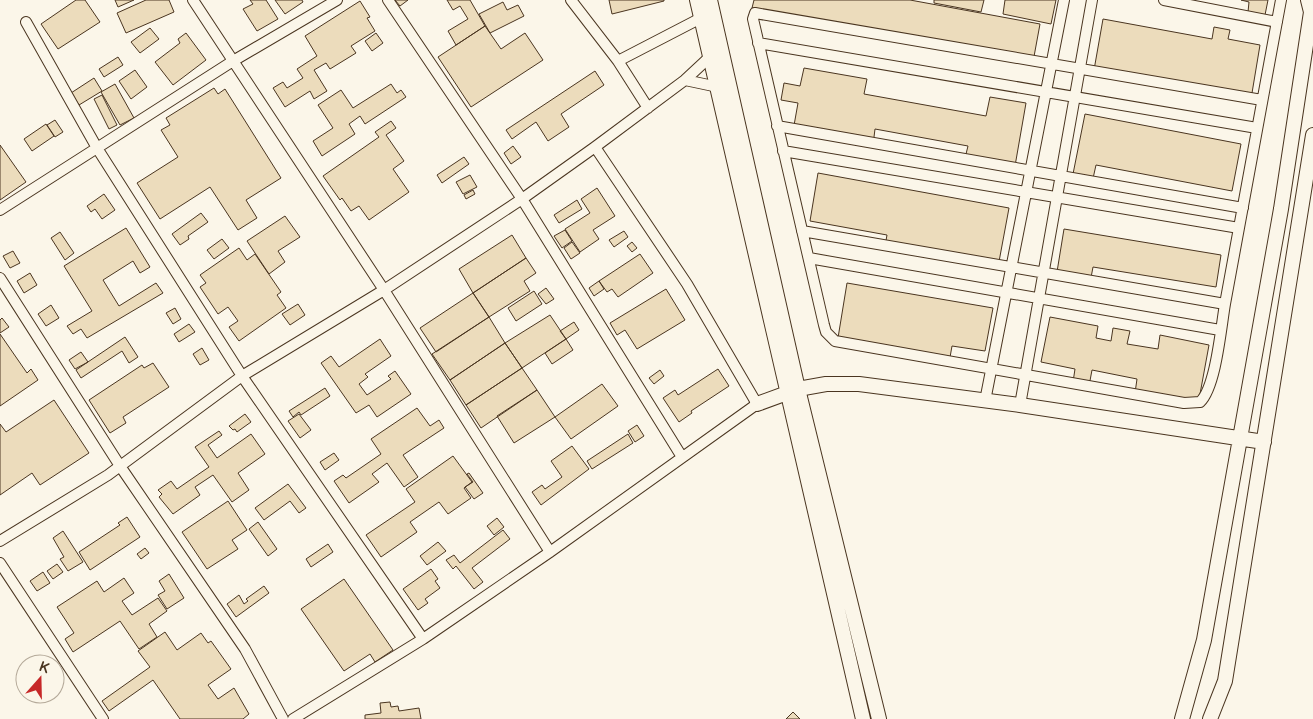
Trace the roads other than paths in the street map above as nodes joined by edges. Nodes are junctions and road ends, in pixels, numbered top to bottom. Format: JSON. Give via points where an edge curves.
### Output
{"nodes":[{"id":1,"x":192,"y":0,"type":"edge"},
{"id":2,"x":337,"y":0,"type":"edge"},
{"id":3,"x":388,"y":0,"type":"edge"},
{"id":4,"x":571,"y":0,"type":"edge"},
{"id":5,"x":697,"y":0,"type":"edge"},
{"id":6,"x":710,"y":0,"type":"edge"},
{"id":7,"x":1064,"y":0,"type":"edge"},
{"id":8,"x":1092,"y":0,"type":"edge"},
{"id":9,"x":1164,"y":0,"type":"edge"},
{"id":10,"x":1281,"y":0,"type":"edge"},
{"id":11,"x":1308,"y":0,"type":"edge"},
{"id":12,"x":701,"y":18,"type":"junction"},
{"id":13,"x":26,"y":22,"type":"dead end"},
{"id":14,"x":1276,"y":22,"type":"junction"},
{"id":15,"x":758,"y":43,"type":"junction"},
{"id":16,"x":715,"y":52,"type":"junction"},
{"id":17,"x":233,"y":61,"type":"junction"},
{"id":18,"x":618,"y":61,"type":"junction"},
{"id":19,"x":1051,"y":64,"type":"junction"},
{"id":20,"x":1080,"y":69,"type":"junction"},
{"id":21,"x":685,"y":80,"type":"junction"},
{"id":22,"x":723,"y":85,"type":"junction"},
{"id":23,"x":1046,"y":92,"type":"junction"},
{"id":24,"x":1075,"y":97,"type":"junction"},
{"id":25,"x":1262,"y":100,"type":"junction"},
{"id":26,"x":648,"y":108,"type":"junction"},
{"id":27,"x":777,"y":126,"type":"junction"},
{"id":28,"x":1257,"y":128,"type":"junction"},
{"id":29,"x":1313,"y":135,"type":"edge"},
{"id":30,"x":96,"y":148,"type":"junction"},
{"id":31,"x":595,"y":148,"type":"junction"},
{"id":32,"x":783,"y":150,"type":"junction"},
{"id":33,"x":1030,"y":171,"type":"junction"},
{"id":34,"x":1061,"y":176,"type":"junction"},
{"id":35,"x":1026,"y":192,"type":"junction"},
{"id":36,"x":1057,"y":197,"type":"junction"},
{"id":37,"x":522,"y":199,"type":"junction"},
{"id":38,"x":1243,"y":208,"type":"junction"},
{"id":39,"x":0,"y":210,"type":"edge"},
{"id":40,"x":1239,"y":228,"type":"junction"},
{"id":41,"x":802,"y":231,"type":"junction"},
{"id":42,"x":808,"y":258,"type":"junction"},
{"id":43,"x":1011,"y":267,"type":"junction"},
{"id":44,"x":1044,"y":273,"type":"junction"},
{"id":45,"x":0,"y":278,"type":"edge"},
{"id":46,"x":384,"y":290,"type":"junction"},
{"id":47,"x":1006,"y":292,"type":"junction"},
{"id":48,"x":1039,"y":298,"type":"junction"},
{"id":49,"x":1225,"y":304,"type":"junction"},
{"id":50,"x":1220,"y":330,"type":"junction"},
{"id":51,"x":991,"y":369,"type":"junction"},
{"id":52,"x":1026,"y":375,"type":"junction"},
{"id":53,"x":242,"y":376,"type":"junction"},
{"id":54,"x":793,"y":391,"type":"junction"},
{"id":55,"x":984,"y":400,"type":"junction"},
{"id":56,"x":757,"y":404,"type":"junction"},
{"id":57,"x":1020,"y":405,"type":"junction"},
{"id":58,"x":1240,"y":440,"type":"junction"},
{"id":59,"x":1264,"y":442,"type":"junction"},
{"id":60,"x":682,"y":457,"type":"junction"},
{"id":61,"x":120,"y":466,"type":"junction"},
{"id":62,"x":0,"y":542,"type":"edge"},
{"id":63,"x":550,"y":552,"type":"junction"},
{"id":64,"x":0,"y":563,"type":"edge"},
{"id":65,"x":423,"y":639,"type":"junction"},
{"id":66,"x":103,"y":719,"type":"edge"},
{"id":67,"x":283,"y":719,"type":"edge"},
{"id":68,"x":293,"y":719,"type":"edge"},
{"id":69,"x":863,"y":719,"type":"edge"},
{"id":70,"x":880,"y":719,"type":"edge"},
{"id":71,"x":1182,"y":719,"type":"edge"},
{"id":72,"x":1210,"y":719,"type":"edge"}],
"edges":[{"from":1,"to":17,"type":"street"},
{"from":2,"to":17,"type":"street"},
{"from":3,"to":37,"type":"street"},
{"from":4,"to":18,"type":"street"},
{"from":5,"to":12,"type":"street"},
{"from":6,"to":16,"type":"street"},
{"from":7,"to":19,"type":"street"},
{"from":8,"to":20,"type":"street"},
{"from":9,"to":14,"type":"street"},
{"from":10,"to":14,"type":"street"},
{"from":11,"to":58,"type":"street","via":[[1311,12],[1281,209]]},
{"from":12,"to":16,"type":"street"},
{"from":12,"to":18,"type":"street"},
{"from":13,"to":30,"type":"street"},
{"from":14,"to":25,"type":"street"},
{"from":15,"to":19,"type":"street","via":[[753,19],[755,13]]},
{"from":15,"to":23,"type":"street"},
{"from":15,"to":27,"type":"street"},
{"from":16,"to":21,"type":"street"},
{"from":16,"to":22,"type":"street"},
{"from":17,"to":30,"type":"street"},
{"from":17,"to":46,"type":"street"},
{"from":18,"to":26,"type":"street"},
{"from":19,"to":20,"type":"street"},
{"from":19,"to":23,"type":"street"},
{"from":20,"to":24,"type":"street"},
{"from":20,"to":25,"type":"street"},
{"from":21,"to":22,"type":"street"},
{"from":21,"to":26,"type":"street"},
{"from":22,"to":54,"type":"street"},
{"from":23,"to":24,"type":"street"},
{"from":23,"to":33,"type":"street"},
{"from":24,"to":28,"type":"street"},
{"from":24,"to":34,"type":"street"},
{"from":25,"to":28,"type":"street"},
{"from":26,"to":31,"type":"street"},
{"from":27,"to":32,"type":"street"},
{"from":27,"to":33,"type":"street"},
{"from":28,"to":38,"type":"street"},
{"from":29,"to":59,"type":"street"},
{"from":30,"to":39,"type":"street"},
{"from":30,"to":53,"type":"street"},
{"from":31,"to":37,"type":"street"},
{"from":31,"to":56,"type":"street","via":[[688,284]]},
{"from":32,"to":35,"type":"street"},
{"from":32,"to":41,"type":"street"},
{"from":33,"to":34,"type":"street"},
{"from":33,"to":35,"type":"street"},
{"from":34,"to":36,"type":"street"},
{"from":34,"to":38,"type":"street"},
{"from":35,"to":36,"type":"street"},
{"from":35,"to":43,"type":"street"},
{"from":36,"to":40,"type":"street"},
{"from":36,"to":44,"type":"street"},
{"from":37,"to":46,"type":"street"},
{"from":37,"to":60,"type":"street"},
{"from":38,"to":40,"type":"street"},
{"from":40,"to":49,"type":"street"},
{"from":41,"to":42,"type":"street"},
{"from":41,"to":43,"type":"street"},
{"from":42,"to":47,"type":"street"},
{"from":42,"to":51,"type":"street","via":[[826,332],[835,341]]},
{"from":43,"to":44,"type":"street"},
{"from":43,"to":47,"type":"street"},
{"from":44,"to":48,"type":"street"},
{"from":44,"to":49,"type":"street"},
{"from":45,"to":61,"type":"street"},
{"from":46,"to":53,"type":"street"},
{"from":46,"to":63,"type":"street"},
{"from":47,"to":48,"type":"street"},
{"from":47,"to":51,"type":"street"},
{"from":48,"to":50,"type":"street"},
{"from":48,"to":52,"type":"street"},
{"from":49,"to":50,"type":"street"},
{"from":50,"to":52,"type":"street","via":[[1210,389],[1200,402],[1184,403]]},
{"from":51,"to":52,"type":"street"},
{"from":51,"to":55,"type":"street"},
{"from":52,"to":57,"type":"street"},
{"from":53,"to":61,"type":"street"},
{"from":53,"to":65,"type":"street"},
{"from":54,"to":55,"type":"street","via":[[826,384],[859,384]]},
{"from":54,"to":56,"type":"street"},
{"from":54,"to":69,"type":"street"},
{"from":54,"to":70,"type":"street"},
{"from":55,"to":57,"type":"street"},
{"from":56,"to":60,"type":"street"},
{"from":57,"to":58,"type":"street"},
{"from":58,"to":59,"type":"street"},
{"from":58,"to":71,"type":"street","via":[[1204,640]]},
{"from":59,"to":72,"type":"street","via":[[1225,681]]},
{"from":60,"to":63,"type":"street"},
{"from":61,"to":62,"type":"street"},
{"from":61,"to":67,"type":"street","via":[[245,649]]},
{"from":63,"to":65,"type":"street"},
{"from":64,"to":66,"type":"street"},
{"from":65,"to":68,"type":"street"}]}
